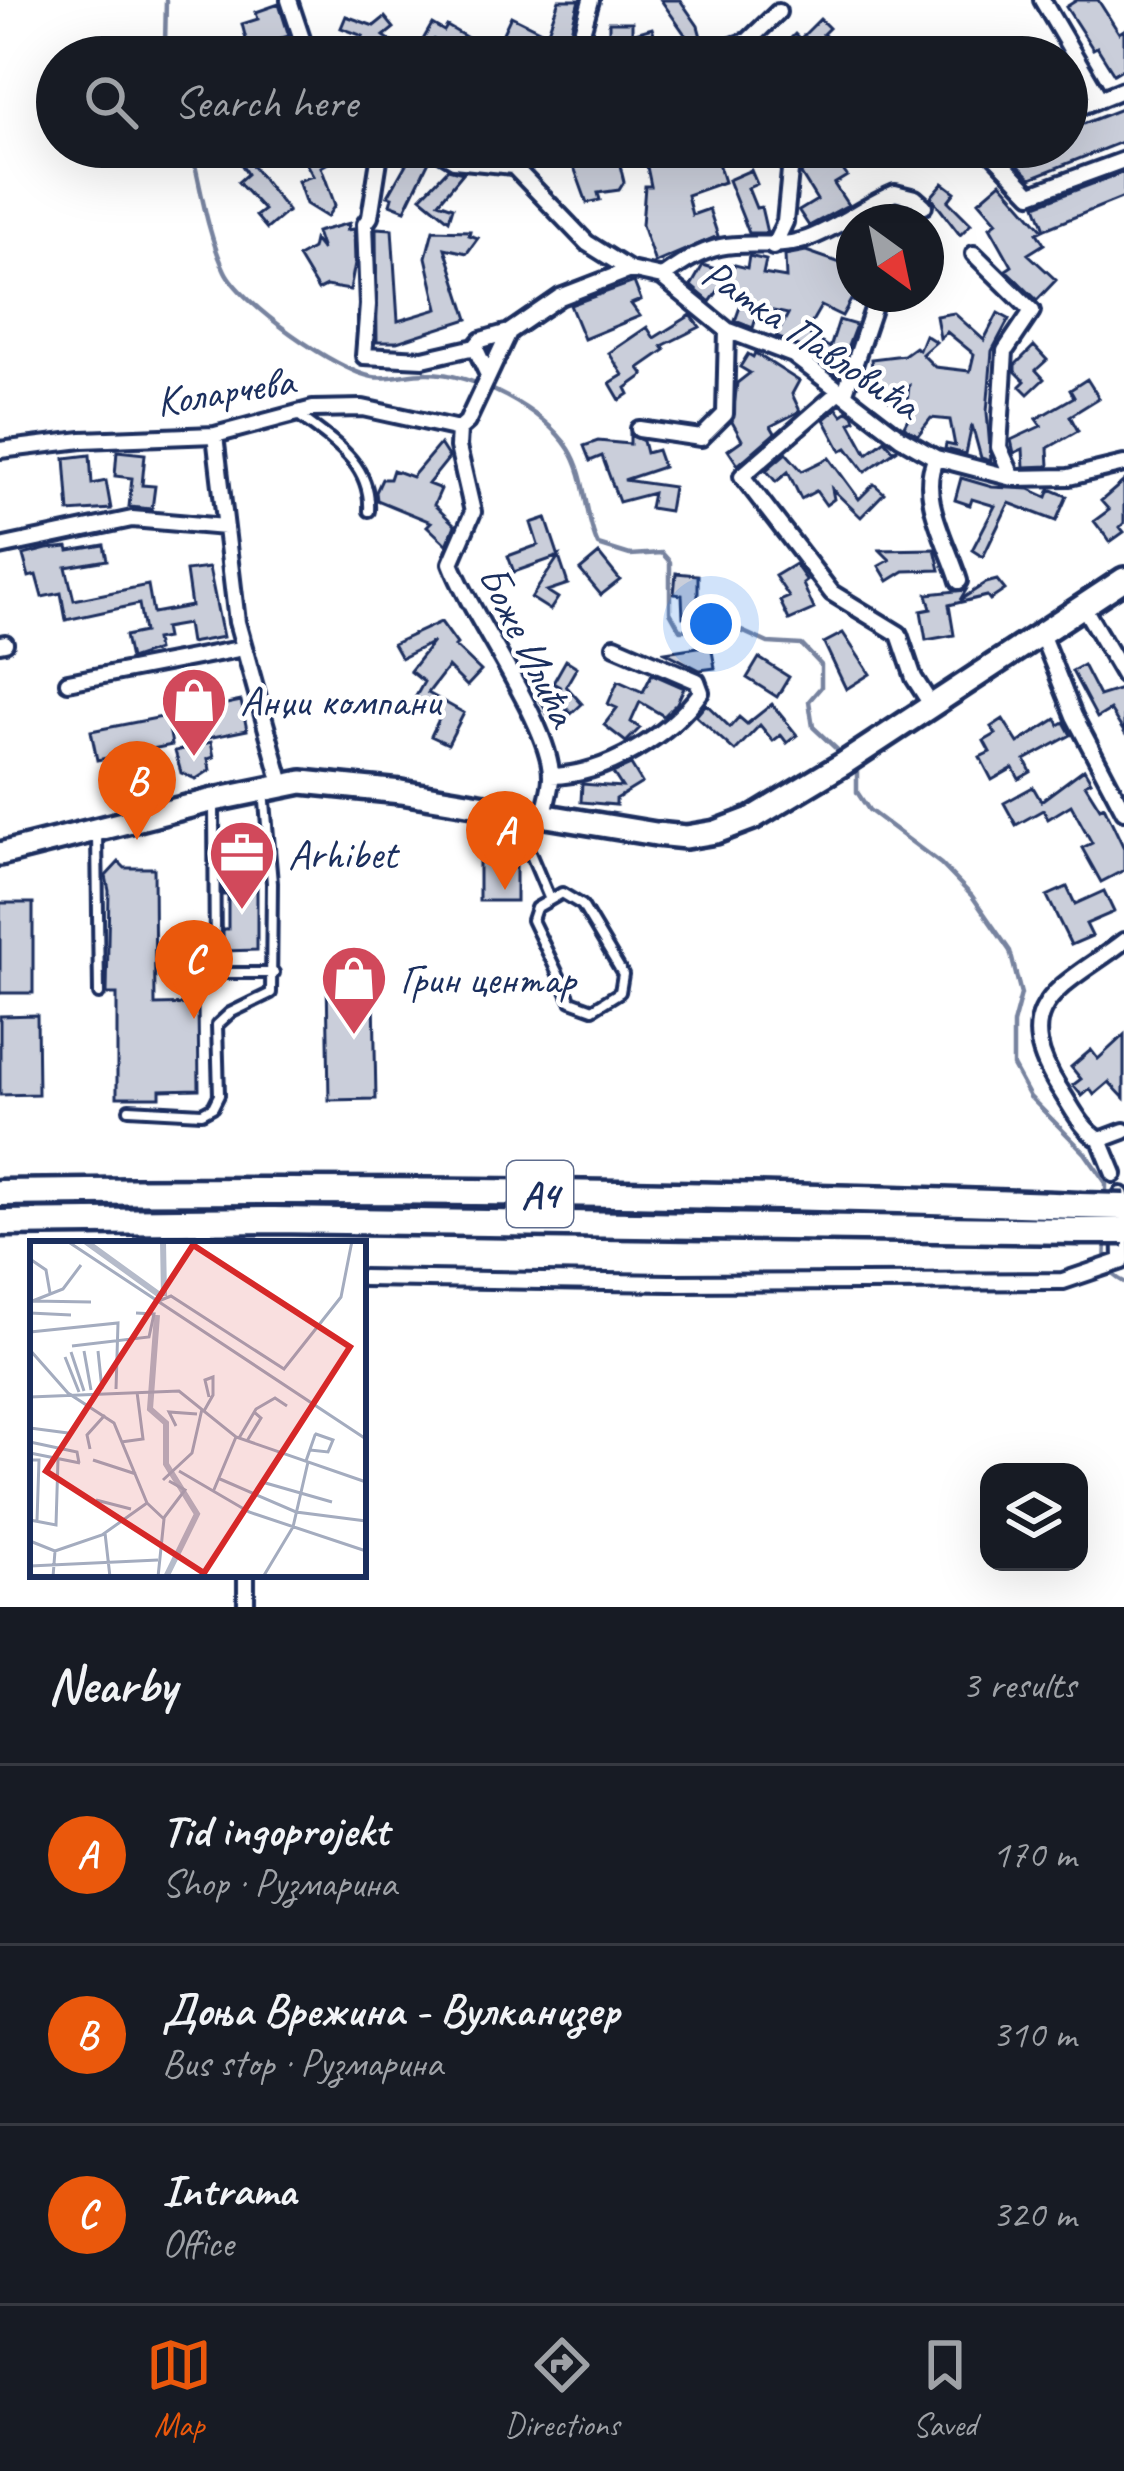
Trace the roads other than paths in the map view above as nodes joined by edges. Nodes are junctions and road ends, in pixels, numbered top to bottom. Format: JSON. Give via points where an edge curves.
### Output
{"nodes":[{"id":1,"x":290,"y":0,"type":"edge"},
{"id":2,"x":591,"y":0,"type":"edge"},
{"id":3,"x":1042,"y":0,"type":"edge"},
{"id":4,"x":778,"y":12,"type":"dead end"},
{"id":5,"x":301,"y":36,"type":"edge"},
{"id":6,"x":580,"y":36,"type":"edge"},
{"id":7,"x":753,"y":36,"type":"edge"},
{"id":8,"x":1063,"y":36,"type":"edge"},
{"id":9,"x":1088,"y":79,"type":"edge"},
{"id":10,"x":1124,"y":89,"type":"edge"},
{"id":11,"x":1100,"y":99,"type":"junction"},
{"id":12,"x":1088,"y":104,"type":"edge"},
{"id":13,"x":1124,"y":160,"type":"edge"},
{"id":14,"x":377,"y":168,"type":"edge"},
{"id":15,"x":515,"y":168,"type":"edge"},
{"id":16,"x":790,"y":168,"type":"edge"},
{"id":17,"x":1001,"y":168,"type":"edge"},
{"id":18,"x":876,"y":204,"type":"edge"},
{"id":19,"x":922,"y":204,"type":"edge"},
{"id":20,"x":836,"y":227,"type":"edge"},
{"id":21,"x":773,"y":247,"type":"junction"},
{"id":22,"x":974,"y":254,"type":"dead end"},
{"id":23,"x":630,"y":270,"type":"junction"},
{"id":24,"x":662,"y":277,"type":"junction"},
{"id":25,"x":872,"y":312,"type":"edge"},
{"id":26,"x":728,"y":330,"type":"junction"},
{"id":27,"x":509,"y":332,"type":"junction"},
{"id":28,"x":475,"y":347,"type":"junction"},
{"id":29,"x":488,"y":375,"type":"junction"},
{"id":30,"x":843,"y":391,"type":"junction"},
{"id":31,"x":296,"y":413,"type":"junction"},
{"id":32,"x":459,"y":429,"type":"junction"},
{"id":33,"x":639,"y":429,"type":"dead end"},
{"id":34,"x":215,"y":435,"type":"junction"},
{"id":35,"x":0,"y":450,"type":"edge"},
{"id":36,"x":936,"y":458,"type":"junction"},
{"id":37,"x":1124,"y":464,"type":"edge"},
{"id":38,"x":1013,"y":478,"type":"junction"},
{"id":39,"x":369,"y":511,"type":"dead end"},
{"id":40,"x":225,"y":527,"type":"junction"},
{"id":41,"x":0,"y":547,"type":"edge"},
{"id":42,"x":959,"y":581,"type":"dead end"},
{"id":43,"x":1120,"y":590,"type":"edge"},
{"id":44,"x":1084,"y":608,"type":"junction"},
{"id":45,"x":1042,"y":636,"type":"junction"},
{"id":46,"x":615,"y":646,"type":"dead end"},
{"id":47,"x":244,"y":648,"type":"junction"},
{"id":48,"x":1124,"y":676,"type":"edge"},
{"id":49,"x":68,"y":682,"type":"dead end"},
{"id":50,"x":932,"y":706,"type":"junction"},
{"id":51,"x":551,"y":776,"type":"junction"},
{"id":52,"x":273,"y":787,"type":"junction"},
{"id":53,"x":214,"y":800,"type":"junction"},
{"id":54,"x":1124,"y":811,"type":"edge"},
{"id":55,"x":534,"y":813,"type":"junction"},
{"id":56,"x":97,"y":829,"type":"junction"},
{"id":57,"x":0,"y":854,"type":"edge"},
{"id":58,"x":550,"y":900,"type":"junction"},
{"id":59,"x":1124,"y":941,"type":"edge"},
{"id":60,"x":274,"y":973,"type":"junction"},
{"id":61,"x":99,"y":994,"type":"dead end"},
{"id":62,"x":128,"y":1109,"type":"dead end"},
{"id":63,"x":1124,"y":1131,"type":"edge"},
{"id":64,"x":1100,"y":1140,"type":"junction"},
{"id":65,"x":1114,"y":1174,"type":"dead end"},
{"id":66,"x":0,"y":1193,"type":"edge"},
{"id":67,"x":1122,"y":1201,"type":"edge"},
{"id":68,"x":1078,"y":1218,"type":"junction"},
{"id":69,"x":0,"y":1223,"type":"edge"},
{"id":70,"x":1124,"y":1231,"type":"edge"},
{"id":71,"x":1123,"y":1251,"type":"edge"},
{"id":72,"x":366,"y":1278,"type":"edge"}],
"edges":[{"from":1,"to":5,"type":"street"},
{"from":2,"to":6,"type":"street"},
{"from":3,"to":8,"type":"street"},
{"from":4,"to":7,"type":"street"},
{"from":9,"to":11,"type":"street"},
{"from":10,"to":11,"type":"street"},
{"from":11,"to":12,"type":"street"},
{"from":13,"to":17,"type":"street","via":[[1031,194]]},
{"from":14,"to":28,"type":"street","via":[[365,224],[364,356],[423,359]]},
{"from":15,"to":23,"type":"street","name":"Ратка Павловића","via":[[587,243]]},
{"from":16,"to":21,"type":"street","via":[[785,222]]},
{"from":18,"to":19,"type":"street","via":[[895,193]]},
{"from":20,"to":21,"type":"street"},
{"from":21,"to":24,"type":"street","via":[[724,246]]},
{"from":22,"to":38,"type":"street","via":[[1032,311],[1005,351],[999,447]]},
{"from":23,"to":24,"type":"street","name":"Ратка Павловића"},
{"from":23,"to":27,"type":"street","via":[[560,297]]},
{"from":24,"to":26,"type":"street","name":"Ратка Павловића"},
{"from":25,"to":30,"type":"street"},
{"from":26,"to":30,"type":"street","name":"Ратка Павловића","via":[[793,356]]},
{"from":26,"to":33,"type":"street","via":[[725,414],[701,438]]},
{"from":27,"to":28,"type":"street"},
{"from":27,"to":29,"type":"street"},
{"from":28,"to":29,"type":"street"},
{"from":29,"to":32,"type":"street"},
{"from":30,"to":36,"type":"street","name":"Ратка Павловића"},
{"from":30,"to":50,"type":"street","via":[[742,476],[832,593],[898,634]]},
{"from":31,"to":32,"type":"street","name":"Коларчева","via":[[364,408]]},
{"from":31,"to":34,"type":"street","name":"Коларчева"},
{"from":31,"to":39,"type":"lane","via":[[361,468]]},
{"from":32,"to":51,"type":"street","name":"Боже Илића","via":[[473,512],[451,562],[538,727]]},
{"from":34,"to":35,"type":"street","name":"Коларчева"},
{"from":34,"to":40,"type":"street"},
{"from":36,"to":38,"type":"street","name":"Ратка Павловића"},
{"from":36,"to":42,"type":"street","via":[[928,473],[932,502]]},
{"from":37,"to":38,"type":"street","name":"Ратка Павловића","via":[[1069,478]]},
{"from":40,"to":41,"type":"street","via":[[132,519]]},
{"from":40,"to":47,"type":"street"},
{"from":43,"to":44,"type":"main road"},
{"from":44,"to":45,"type":"main road"},
{"from":44,"to":48,"type":"street"},
{"from":45,"to":50,"type":"main road"},
{"from":45,"to":54,"type":"street"},
{"from":46,"to":51,"type":"street","via":[[697,681],[701,692],[634,749],[574,776]]},
{"from":47,"to":49,"type":"street"},
{"from":47,"to":52,"type":"street"},
{"from":50,"to":55,"type":"main road","via":[[753,818],[716,832],[686,837]]},
{"from":51,"to":55,"type":"street","name":"Боже Илића"},
{"from":52,"to":53,"type":"main road"},
{"from":52,"to":55,"type":"main road","via":[[344,784]]},
{"from":52,"to":60,"type":"lane"},
{"from":53,"to":56,"type":"main road"},
{"from":53,"to":60,"type":"lane","via":[[215,962],[226,973]]},
{"from":55,"to":58,"type":"lane","via":[[525,841]]},
{"from":56,"to":57,"type":"main road"},
{"from":56,"to":61,"type":"lane"},
{"from":58,"to":58,"type":"lane","via":[[562,893],[582,905],[623,974],[620,992],[593,1009],[571,1001],[532,920]]},
{"from":59,"to":64,"type":"street","via":[[1056,989],[1040,1018],[1048,1072]]},
{"from":60,"to":62,"type":"lane","via":[[272,993],[217,1025],[213,1107]]},
{"from":63,"to":64,"type":"street"},
{"from":64,"to":65,"type":"street"},
{"from":66,"to":68,"type":"highway","number":"A4","via":[[698,1196]]},
{"from":67,"to":68,"type":"highway","number":"A4","bridge":true},
{"from":67,"to":71,"type":"street"},
{"from":68,"to":69,"type":"highway","number":"A4"},
{"from":68,"to":70,"type":"highway","number":"A4","bridge":true},
{"from":71,"to":72,"type":"street","via":[[1122,1262],[1053,1282]]}]}
